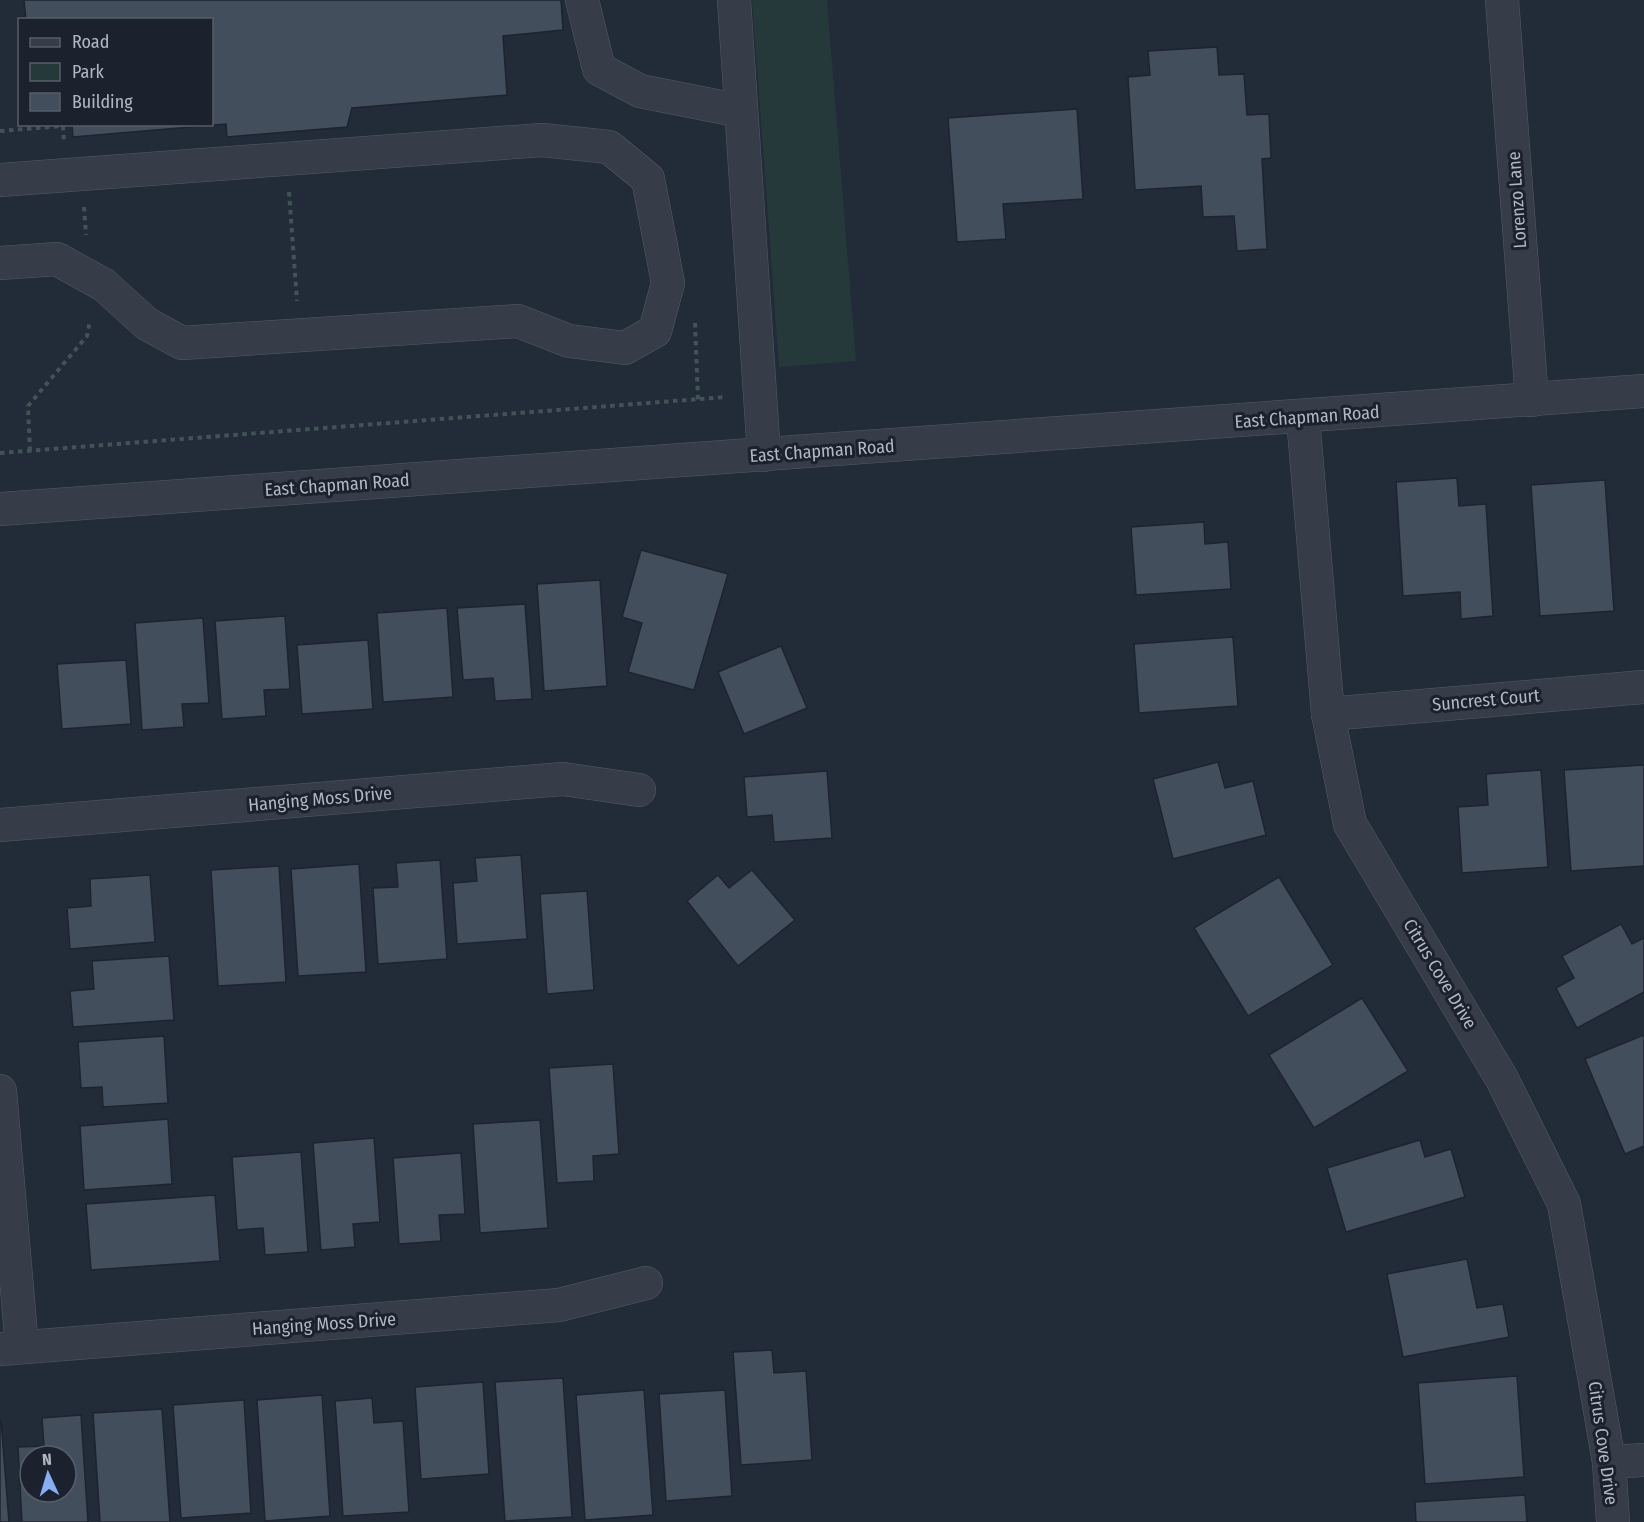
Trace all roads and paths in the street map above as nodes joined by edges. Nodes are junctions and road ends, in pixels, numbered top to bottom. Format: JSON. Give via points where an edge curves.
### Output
{"nodes":[{"id":1,"x":582,"y":0,"type":"edge"},
{"id":2,"x":734,"y":0,"type":"edge"},
{"id":3,"x":1502,"y":0,"type":"edge"},
{"id":4,"x":741,"y":111,"type":"junction"},
{"id":5,"x":286,"y":159,"type":"junction"},
{"id":6,"x":0,"y":180,"type":"edge"},
{"id":7,"x":0,"y":263,"type":"edge"},
{"id":8,"x":300,"y":335,"type":"junction"},
{"id":9,"x":1644,"y":391,"type":"edge"},
{"id":10,"x":760,"y":394,"type":"junction"},
{"id":11,"x":1532,"y":400,"type":"junction"},
{"id":12,"x":1303,"y":418,"type":"junction"},
{"id":13,"x":0,"y":453,"type":"edge"},
{"id":14,"x":764,"y":455,"type":"junction"},
{"id":15,"x":0,"y":509,"type":"edge"},
{"id":16,"x":1644,"y":687,"type":"edge"},
{"id":17,"x":1328,"y":714,"type":"junction"},
{"id":18,"x":639,"y":790,"type":"dead end"},
{"id":19,"x":0,"y":825,"type":"edge"},
{"id":20,"x":0,"y":1090,"type":"edge"},
{"id":21,"x":646,"y":1283,"type":"dead end"},
{"id":22,"x":11,"y":1348,"type":"edge"},
{"id":23,"x":1644,"y":1460,"type":"edge"},
{"id":24,"x":1609,"y":1462,"type":"junction"},
{"id":25,"x":1613,"y":1522,"type":"edge"}],
"edges":[{"from":1,"to":4,"type":"street","via":[[600,69],[640,91]]},
{"from":2,"to":4,"type":"street"},
{"from":3,"to":11,"type":"street","name":"Lorenzo Lane"},
{"from":4,"to":10,"type":"street"},
{"from":5,"to":6,"type":"street"},
{"from":5,"to":8,"type":"path"},
{"from":5,"to":8,"type":"street","via":[[542,140],[609,147],[648,179],[668,283],[655,331],[625,348],[569,341],[518,321]]},
{"from":7,"to":8,"type":"street","via":[[57,259],[104,285],[147,324],[182,343]]},
{"from":9,"to":11,"type":"street","name":"East Chapman Road"},
{"from":10,"to":13,"type":"path"},
{"from":10,"to":14,"type":"street"},
{"from":11,"to":12,"type":"street","name":"East Chapman Road"},
{"from":12,"to":14,"type":"street","name":"East Chapman Road"},
{"from":12,"to":17,"type":"street","name":"Citrus Cove Drive"},
{"from":14,"to":15,"type":"street","name":"East Chapman Road"},
{"from":16,"to":17,"type":"street","name":"Suncrest Court"},
{"from":17,"to":24,"type":"street","name":"Citrus Cove Drive","via":[[1350,824],[1502,1079],[1564,1204]]},
{"from":18,"to":19,"type":"street","name":"Hanging Moss Drive","via":[[563,779]]},
{"from":20,"to":22,"type":"street"},
{"from":21,"to":22,"type":"street","name":"Hanging Moss Drive","via":[[559,1305]]},
{"from":23,"to":24,"type":"street"},
{"from":24,"to":25,"type":"street","name":"Citrus Cove Drive"}]}
